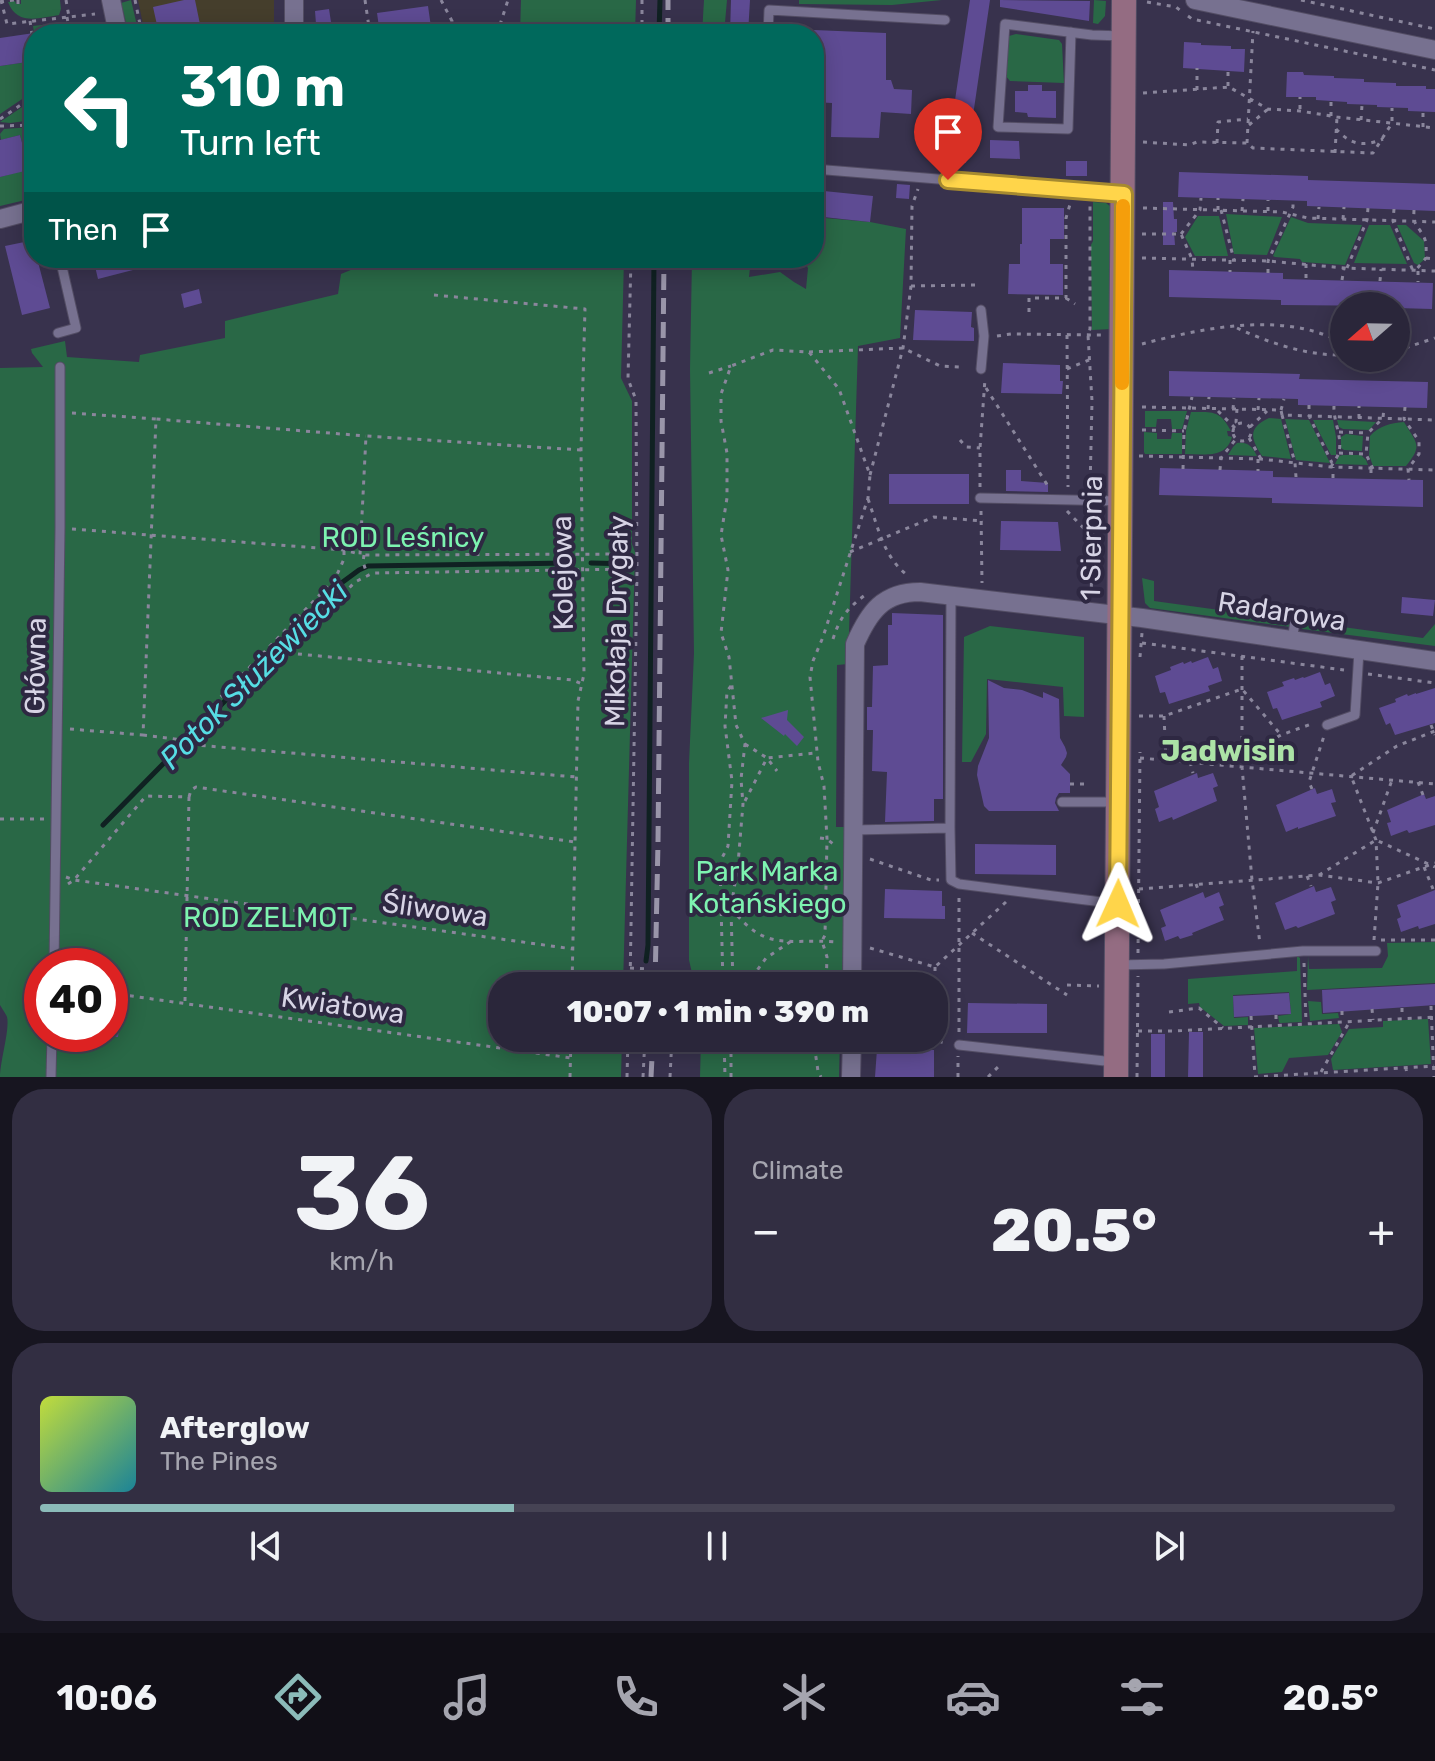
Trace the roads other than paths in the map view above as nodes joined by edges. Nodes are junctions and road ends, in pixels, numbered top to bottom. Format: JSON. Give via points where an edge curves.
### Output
{"nodes":[{"id":1,"x":111,"y":0,"type":"edge"},
{"id":2,"x":294,"y":0,"type":"edge"},
{"id":3,"x":1124,"y":0,"type":"edge"},
{"id":4,"x":1195,"y":0,"type":"edge"},
{"id":5,"x":945,"y":20,"type":"dead end"},
{"id":6,"x":116,"y":24,"type":"edge"},
{"id":7,"x":294,"y":24,"type":"edge"},
{"id":8,"x":768,"y":24,"type":"edge"},
{"id":9,"x":1071,"y":32,"type":"junction"},
{"id":10,"x":1123,"y":36,"type":"junction"},
{"id":11,"x":1435,"y":50,"type":"edge"},
{"id":12,"x":824,"y":170,"type":"edge"},
{"id":13,"x":1133,"y":201,"type":"junction"},
{"id":14,"x":24,"y":213,"type":"edge"},
{"id":15,"x":0,"y":219,"type":"edge"},
{"id":16,"x":62,"y":268,"type":"edge"},
{"id":17,"x":981,"y":310,"type":"dead end"},
{"id":18,"x":58,"y":333,"type":"dead end"},
{"id":19,"x":60,"y":367,"type":"dead end"},
{"id":20,"x":983,"y":373,"type":"road end"},
{"id":21,"x":980,"y":498,"type":"road end"},
{"id":22,"x":1121,"y":501,"type":"junction"},
{"id":23,"x":951,"y":595,"type":"junction"},
{"id":24,"x":1120,"y":615,"type":"junction"},
{"id":25,"x":1295,"y":621,"type":"dead end"},
{"id":26,"x":1292,"y":642,"type":"junction"},
{"id":27,"x":1359,"y":651,"type":"junction"},
{"id":28,"x":1435,"y":661,"type":"edge"},
{"id":29,"x":1327,"y":725,"type":"road end"},
{"id":30,"x":1062,"y":802,"type":"dead end"},
{"id":31,"x":1119,"y":802,"type":"junction"},
{"id":32,"x":950,"y":828,"type":"junction"},
{"id":33,"x":853,"y":830,"type":"junction"},
{"id":34,"x":1118,"y":904,"type":"junction"},
{"id":35,"x":54,"y":948,"type":"edge"},
{"id":36,"x":1376,"y":951,"type":"dead end"},
{"id":37,"x":852,"y":972,"type":"edge"},
{"id":38,"x":1122,"y":972,"type":"junction"},
{"id":39,"x":959,"y":1045,"type":"road end"},
{"id":40,"x":52,"y":1052,"type":"edge"},
{"id":41,"x":852,"y":1052,"type":"edge"},
{"id":42,"x":1116,"y":1070,"type":"edge"},
{"id":43,"x":51,"y":1077,"type":"edge"},
{"id":44,"x":851,"y":1077,"type":"edge"}],
"edges":[{"from":1,"to":6,"type":"street"},
{"from":2,"to":7,"type":"street"},
{"from":3,"to":10,"type":"street","name":"1 Sierpnia"},
{"from":4,"to":11,"type":"street"},
{"from":5,"to":8,"type":"lane","via":[[769,10]]},
{"from":9,"to":9,"type":"lane","via":[[1068,129],[998,127],[1005,24]]},
{"from":9,"to":10,"type":"lane"},
{"from":10,"to":13,"type":"street","name":"1 Sierpnia"},
{"from":12,"to":13,"type":"lane","via":[[1090,191]]},
{"from":13,"to":22,"type":"street","name":"1 Sierpnia"},
{"from":14,"to":15,"type":"street"},
{"from":16,"to":18,"type":"lane","via":[[76,328]]},
{"from":17,"to":20,"type":"lane"},
{"from":19,"to":35,"type":"lane","name":"Główna"},
{"from":21,"to":22,"type":"lane"},
{"from":22,"to":24,"type":"street","name":"1 Sierpnia"},
{"from":23,"to":24,"type":"street","name":"Radarowa"},
{"from":23,"to":32,"type":"lane"},
{"from":23,"to":33,"type":"street","name":"Radarowa","via":[[893,596],[870,614],[855,644]]},
{"from":24,"to":26,"type":"street","name":"Radarowa"},
{"from":24,"to":31,"type":"street","name":"1 Sierpnia"},
{"from":25,"to":26,"type":"lane"},
{"from":26,"to":27,"type":"street","name":"Radarowa"},
{"from":27,"to":28,"type":"street","name":"Radarowa"},
{"from":27,"to":29,"type":"lane","via":[[1355,715]]},
{"from":30,"to":31,"type":"lane"},
{"from":31,"to":34,"type":"street","name":"1 Sierpnia"},
{"from":32,"to":33,"type":"lane"},
{"from":32,"to":34,"type":"lane","via":[[951,880],[959,884]]},
{"from":33,"to":37,"type":"street","name":"Radarowa"},
{"from":34,"to":38,"type":"street","name":"1 Sierpnia"},
{"from":36,"to":38,"type":"lane","via":[[1303,951]]},
{"from":38,"to":42,"type":"street","name":"1 Sierpnia"},
{"from":39,"to":42,"type":"lane"},
{"from":40,"to":43,"type":"lane"},
{"from":41,"to":44,"type":"street"}]}
